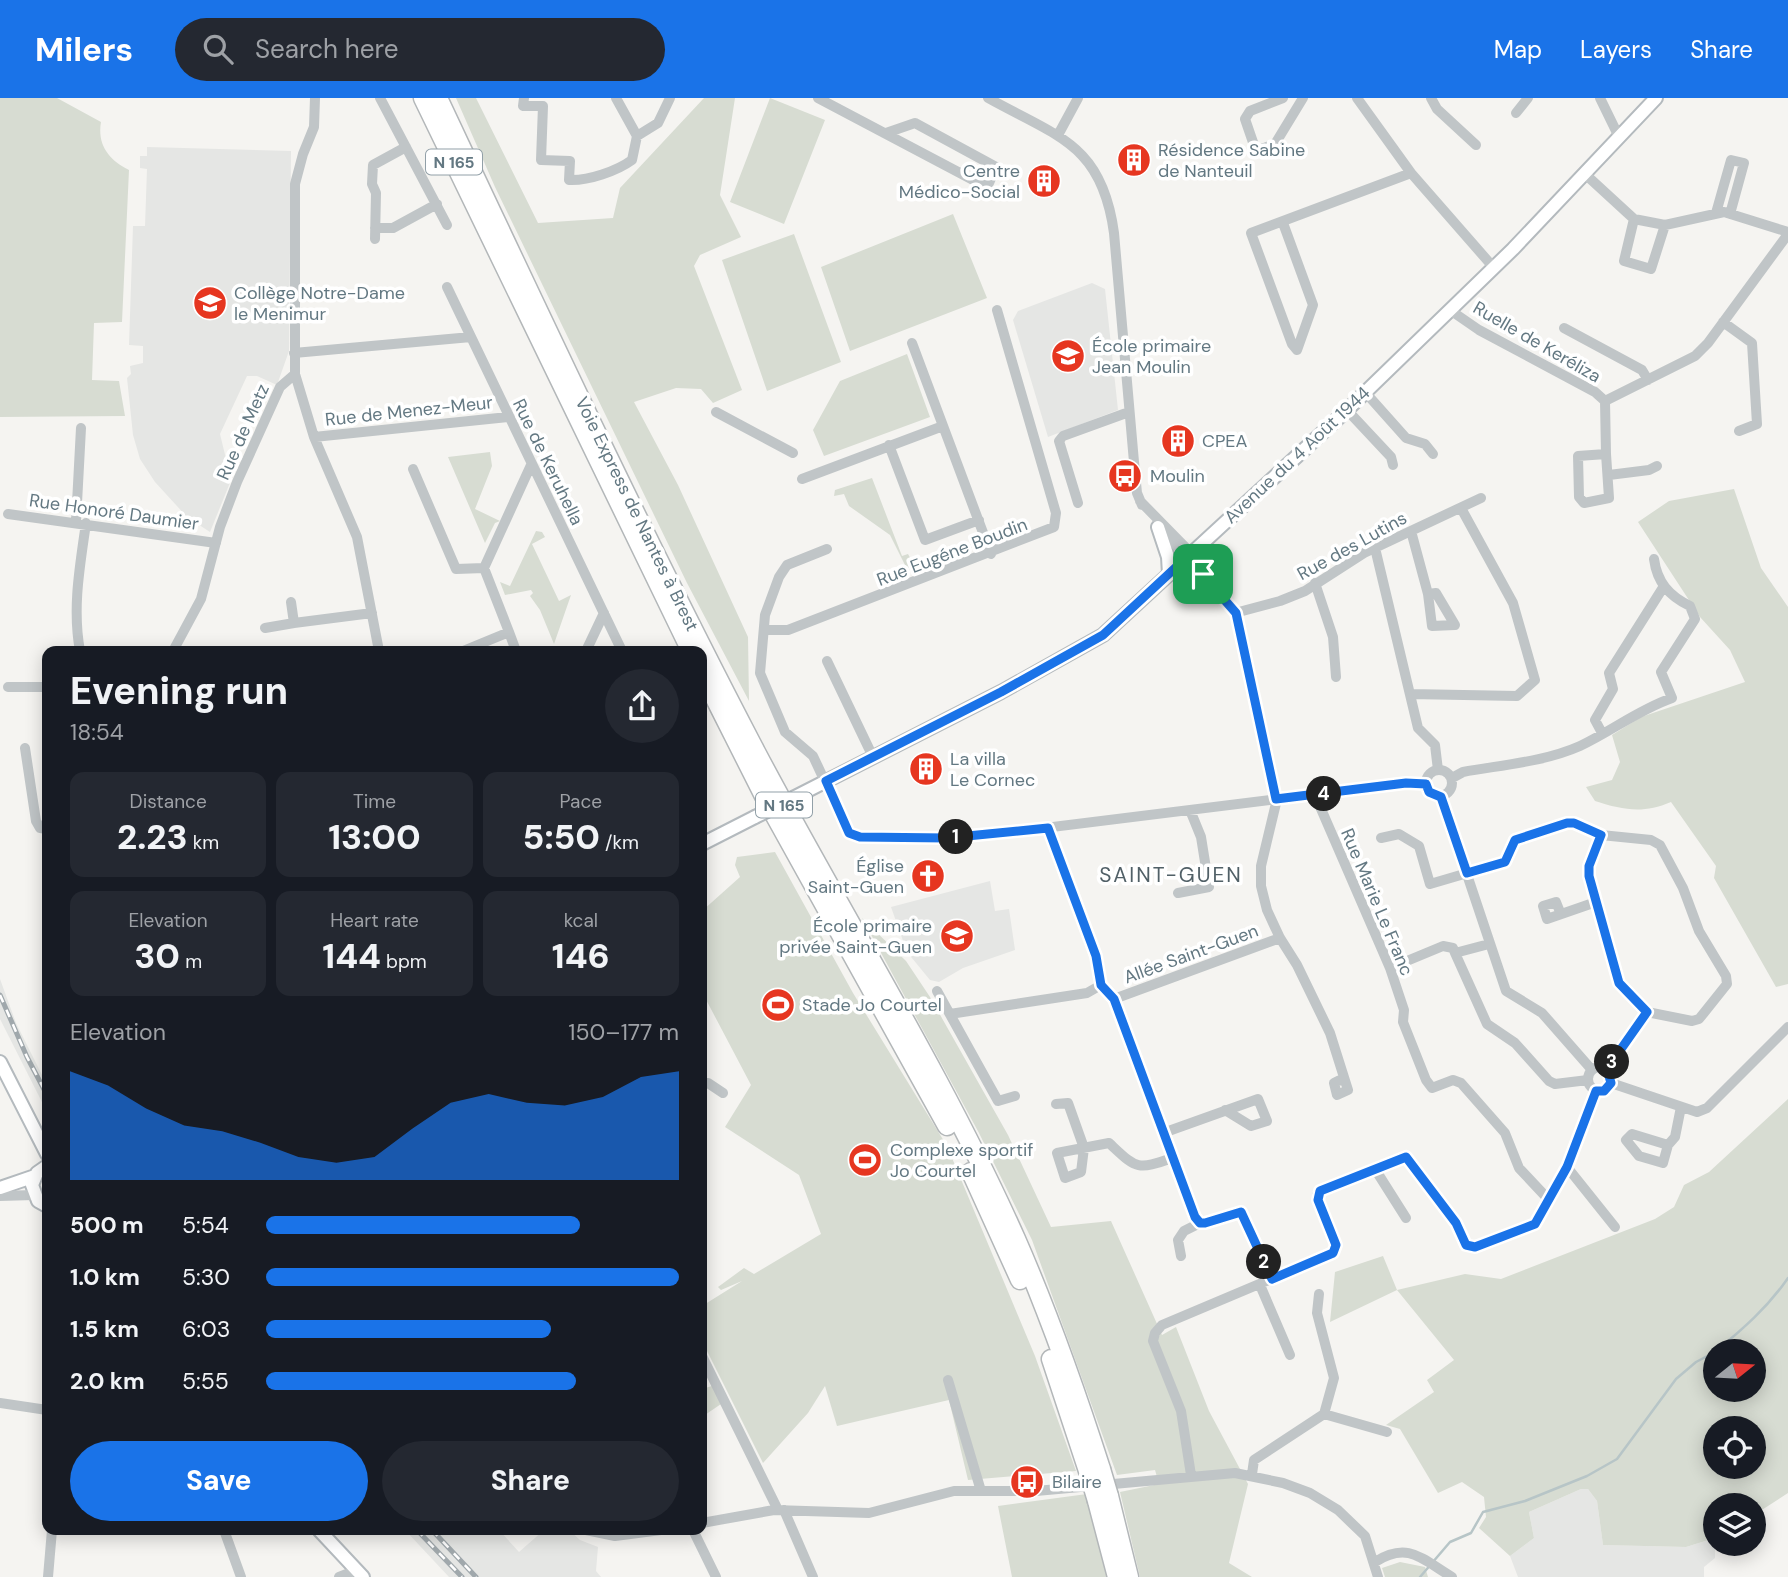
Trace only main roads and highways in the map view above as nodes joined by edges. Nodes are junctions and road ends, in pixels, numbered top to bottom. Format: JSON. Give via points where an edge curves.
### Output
{"nodes":[{"id":1,"x":423,"y":98,"type":"edge"},
{"id":2,"x":438,"y":98,"type":"edge"},
{"id":3,"x":689,"y":646,"type":"edge"},
{"id":4,"x":702,"y":646,"type":"edge"},
{"id":5,"x":707,"y":656,"type":"edge"},
{"id":6,"x":707,"y":683,"type":"edge"},
{"id":7,"x":1095,"y":1470,"type":"junction"},
{"id":8,"x":1107,"y":1493,"type":"junction"},
{"id":9,"x":1117,"y":1577,"type":"edge"},
{"id":10,"x":1129,"y":1577,"type":"edge"}],
"edges":[{"from":1,"to":3,"type":"highway","name":"Voie Express de Nantes à Brest","number":"N 165"},
{"from":2,"to":4,"type":"highway","name":"Voie Express de Nantes à Brest","number":"N 165"},
{"from":5,"to":7,"type":"highway","name":"Voie Express de Nantes à Brest","number":"N 165","via":[[992,1189],[1052,1327]]},
{"from":6,"to":7,"type":"highway","name":"Voie Express de Nantes à Brest","number":"N 165","via":[[968,1167],[1036,1319]]},
{"from":7,"to":8,"type":"highway","name":"Voie Express de Nantes à Brest","number":"N 165","bridge":true},
{"from":8,"to":9,"type":"highway","name":"Voie Express de Nantes à Brest","number":"N 165"},
{"from":8,"to":10,"type":"highway","name":"Voie Express de Nantes à Brest","number":"N 165"}]}
